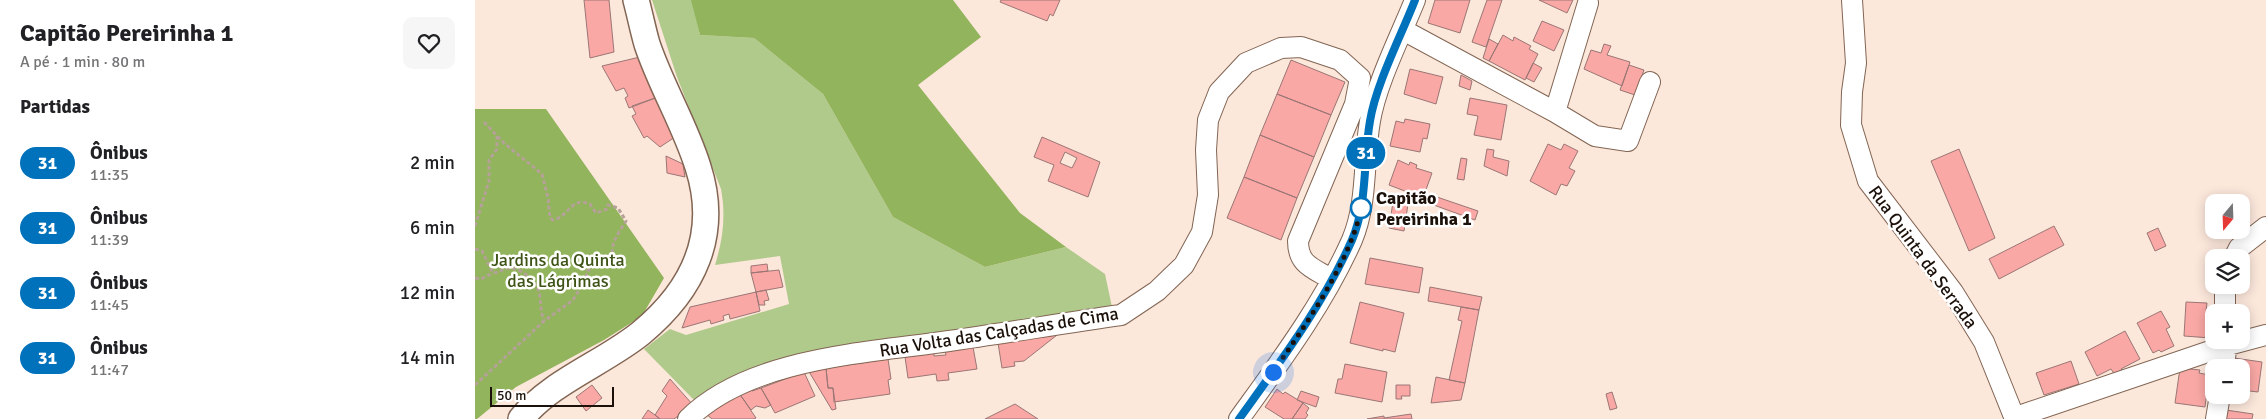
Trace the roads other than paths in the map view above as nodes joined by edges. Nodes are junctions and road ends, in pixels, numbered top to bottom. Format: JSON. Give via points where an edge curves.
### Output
{"nodes":[{"id":1,"x":636,"y":0,"type":"edge"},
{"id":2,"x":1415,"y":0,"type":"edge"},
{"id":3,"x":1852,"y":0,"type":"edge"},
{"id":4,"x":1588,"y":3,"type":"dead end"},
{"id":5,"x":1403,"y":30,"type":"junction"},
{"id":6,"x":1650,"y":82,"type":"dead end"},
{"id":7,"x":1555,"y":112,"type":"junction"},
{"id":8,"x":2266,"y":226,"type":"edge"},
{"id":9,"x":2238,"y":249,"type":"edge"},
{"id":10,"x":1331,"y":279,"type":"junction"},
{"id":11,"x":2266,"y":336,"type":"edge"},
{"id":12,"x":2250,"y":339,"type":"edge"},
{"id":13,"x":2210,"y":349,"type":"edge"},
{"id":14,"x":2218,"y":404,"type":"edge"},
{"id":15,"x":2016,"y":418,"type":"edge"},
{"id":16,"x":521,"y":419,"type":"edge"},
{"id":17,"x":688,"y":419,"type":"edge"},
{"id":18,"x":1239,"y":419,"type":"edge"},
{"id":19,"x":2216,"y":419,"type":"edge"}],
"edges":[{"from":1,"to":16,"type":"main road","via":[[647,44],[698,167],[706,205],[705,234],[698,261],[684,289],[663,315],[634,339],[540,400]]},
{"from":2,"to":5,"type":"street"},
{"from":3,"to":15,"type":"street","name":"Rua Quinta da Serrada","via":[[1856,63],[1851,125],[1868,181],[1969,317],[1984,342]]},
{"from":4,"to":7,"type":"street"},
{"from":5,"to":7,"type":"street"},
{"from":5,"to":10,"type":"street","via":[[1370,119],[1361,208],[1352,239]]},
{"from":6,"to":7,"type":"street","via":[[1628,141],[1595,136]]},
{"from":8,"to":9,"type":"street"},
{"from":10,"to":17,"type":"street","name":"Rua Volta das Calçadas de Cima","via":[[1304,262],[1298,253],[1298,241],[1355,104],[1360,78],[1340,60],[1301,48],[1281,48],[1246,63],[1219,92],[1208,120],[1208,195],[1202,232],[1184,265],[1157,291],[1121,315],[811,362],[739,384],[700,407]]},
{"from":10,"to":18,"type":"street","via":[[1289,349]]},
{"from":11,"to":12,"type":"street"},
{"from":13,"to":15,"type":"street"},
{"from":14,"to":19,"type":"street"}]}
